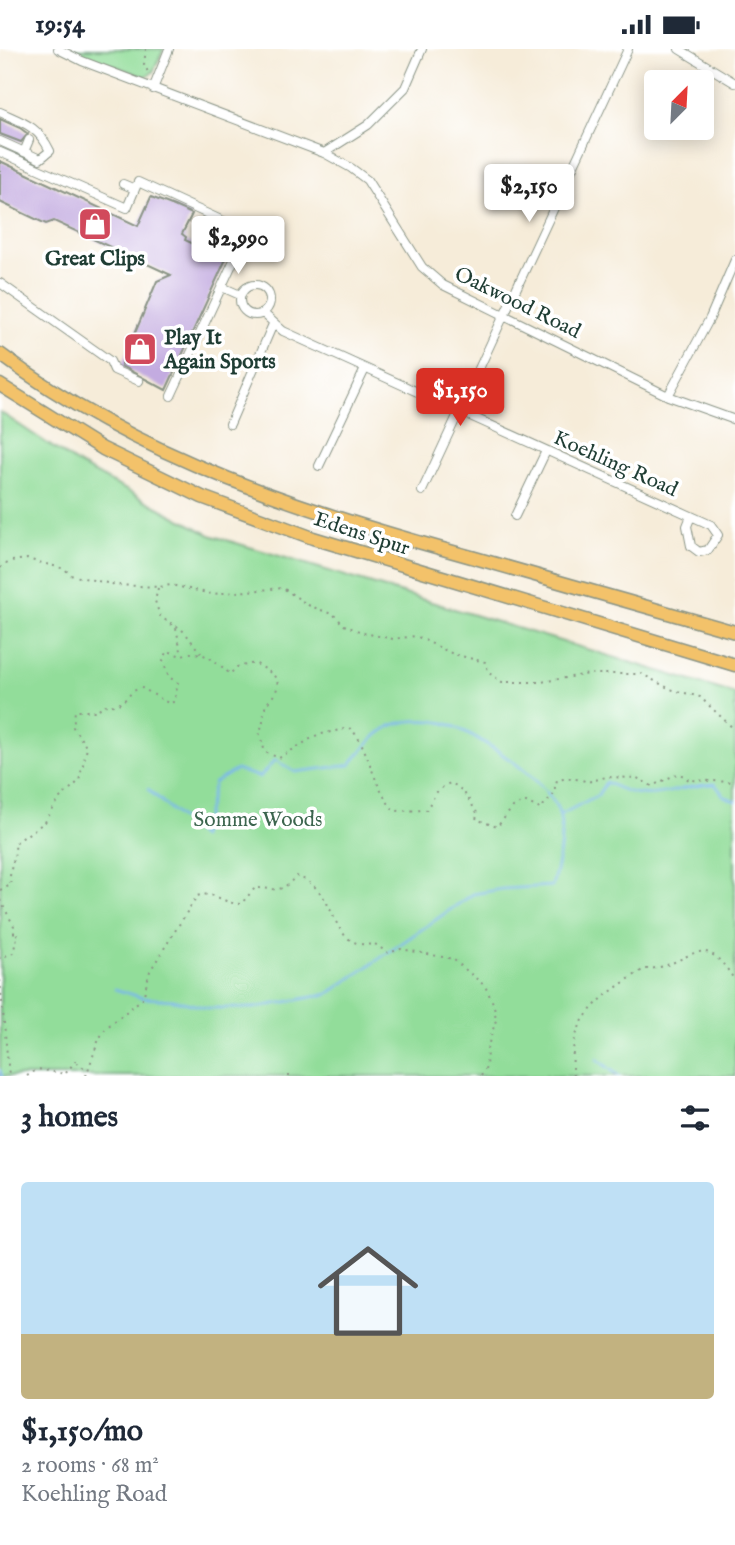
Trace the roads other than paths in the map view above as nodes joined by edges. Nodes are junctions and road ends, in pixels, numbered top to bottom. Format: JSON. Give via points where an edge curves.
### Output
{"nodes":[{"id":1,"x":58,"y":49,"type":"edge"},
{"id":2,"x":169,"y":49,"type":"edge"},
{"id":3,"x":422,"y":49,"type":"edge"},
{"id":4,"x":628,"y":49,"type":"edge"},
{"id":5,"x":679,"y":49,"type":"edge"},
{"id":6,"x":735,"y":83,"type":"edge"},
{"id":7,"x":155,"y":85,"type":"junction"},
{"id":8,"x":0,"y":112,"type":"edge"},
{"id":9,"x":32,"y":134,"type":"junction"},
{"id":10,"x":0,"y":141,"type":"edge"},
{"id":11,"x":0,"y":152,"type":"edge"},
{"id":12,"x":24,"y":152,"type":"junction"},
{"id":13,"x":324,"y":153,"type":"junction"},
{"id":14,"x":123,"y":184,"type":"dead end"},
{"id":15,"x":135,"y":189,"type":"junction"},
{"id":16,"x":735,"y":260,"type":"edge"},
{"id":17,"x":0,"y":283,"type":"edge"},
{"id":18,"x":222,"y":287,"type":"junction"},
{"id":19,"x":240,"y":295,"type":"junction"},
{"id":20,"x":263,"y":313,"type":"junction"},
{"id":21,"x":503,"y":313,"type":"junction"},
{"id":22,"x":274,"y":324,"type":"junction"},
{"id":23,"x":0,"y":354,"type":"edge"},
{"id":24,"x":365,"y":369,"type":"junction"},
{"id":25,"x":139,"y":381,"type":"dead end"},
{"id":26,"x":0,"y":385,"type":"edge"},
{"id":27,"x":171,"y":396,"type":"dead end"},
{"id":28,"x":668,"y":396,"type":"junction"},
{"id":29,"x":458,"y":411,"type":"junction"},
{"id":30,"x":735,"y":420,"type":"edge"},
{"id":31,"x":229,"y":424,"type":"dead end"},
{"id":32,"x":546,"y":451,"type":"junction"},
{"id":33,"x":319,"y":466,"type":"dead end"},
{"id":34,"x":422,"y":491,"type":"dead end"},
{"id":35,"x":516,"y":516,"type":"dead end"},
{"id":36,"x":691,"y":516,"type":"junction"},
{"id":37,"x":735,"y":632,"type":"edge"},
{"id":38,"x":735,"y":665,"type":"edge"}],
"edges":[{"from":1,"to":7,"type":"street","name":"Oakwood Road"},
{"from":2,"to":7,"type":"street"},
{"from":3,"to":13,"type":"street","via":[[405,88],[368,125]]},
{"from":4,"to":21,"type":"street"},
{"from":5,"to":6,"type":"street"},
{"from":7,"to":13,"type":"street","name":"Oakwood Road"},
{"from":8,"to":9,"type":"street"},
{"from":9,"to":12,"type":"street"},
{"from":9,"to":12,"type":"street","via":[[42,134],[50,151],[40,159]]},
{"from":10,"to":12,"type":"street"},
{"from":11,"to":15,"type":"street","via":[[127,208]]},
{"from":13,"to":21,"type":"street","name":"Oakwood Road","via":[[367,180],[422,267],[443,285]]},
{"from":14,"to":15,"type":"street"},
{"from":15,"to":18,"type":"street","via":[[138,182],[247,232]]},
{"from":16,"to":28,"type":"street"},
{"from":17,"to":25,"type":"street","via":[[110,361],[114,370]]},
{"from":18,"to":19,"type":"street"},
{"from":18,"to":27,"type":"street"},
{"from":19,"to":20,"type":"street","name":"Koehling Road","via":[[244,311],[253,316]]},
{"from":19,"to":20,"type":"street","via":[[247,287],[262,287],[270,300]]},
{"from":20,"to":22,"type":"street","name":"Koehling Road"},
{"from":21,"to":28,"type":"street","name":"Oakwood Road"},
{"from":21,"to":29,"type":"street"},
{"from":22,"to":24,"type":"street","name":"Koehling Road"},
{"from":22,"to":31,"type":"street"},
{"from":23,"to":37,"type":"highway","name":"Edens Spur","via":[[123,431],[212,475],[396,536]]},
{"from":24,"to":29,"type":"street","name":"Koehling Road"},
{"from":24,"to":33,"type":"street"},
{"from":26,"to":38,"type":"highway","name":"Edens Spur","via":[[103,449],[202,497],[313,538]]},
{"from":28,"to":30,"type":"street","name":"Oakwood Road"},
{"from":29,"to":32,"type":"street","name":"Koehling Road"},
{"from":29,"to":34,"type":"street"},
{"from":32,"to":35,"type":"street"},
{"from":32,"to":36,"type":"street","name":"Koehling Road"},
{"from":36,"to":36,"type":"street","name":"Koehling Road","via":[[718,535],[708,550],[699,552],[691,546],[687,526]]}]}
